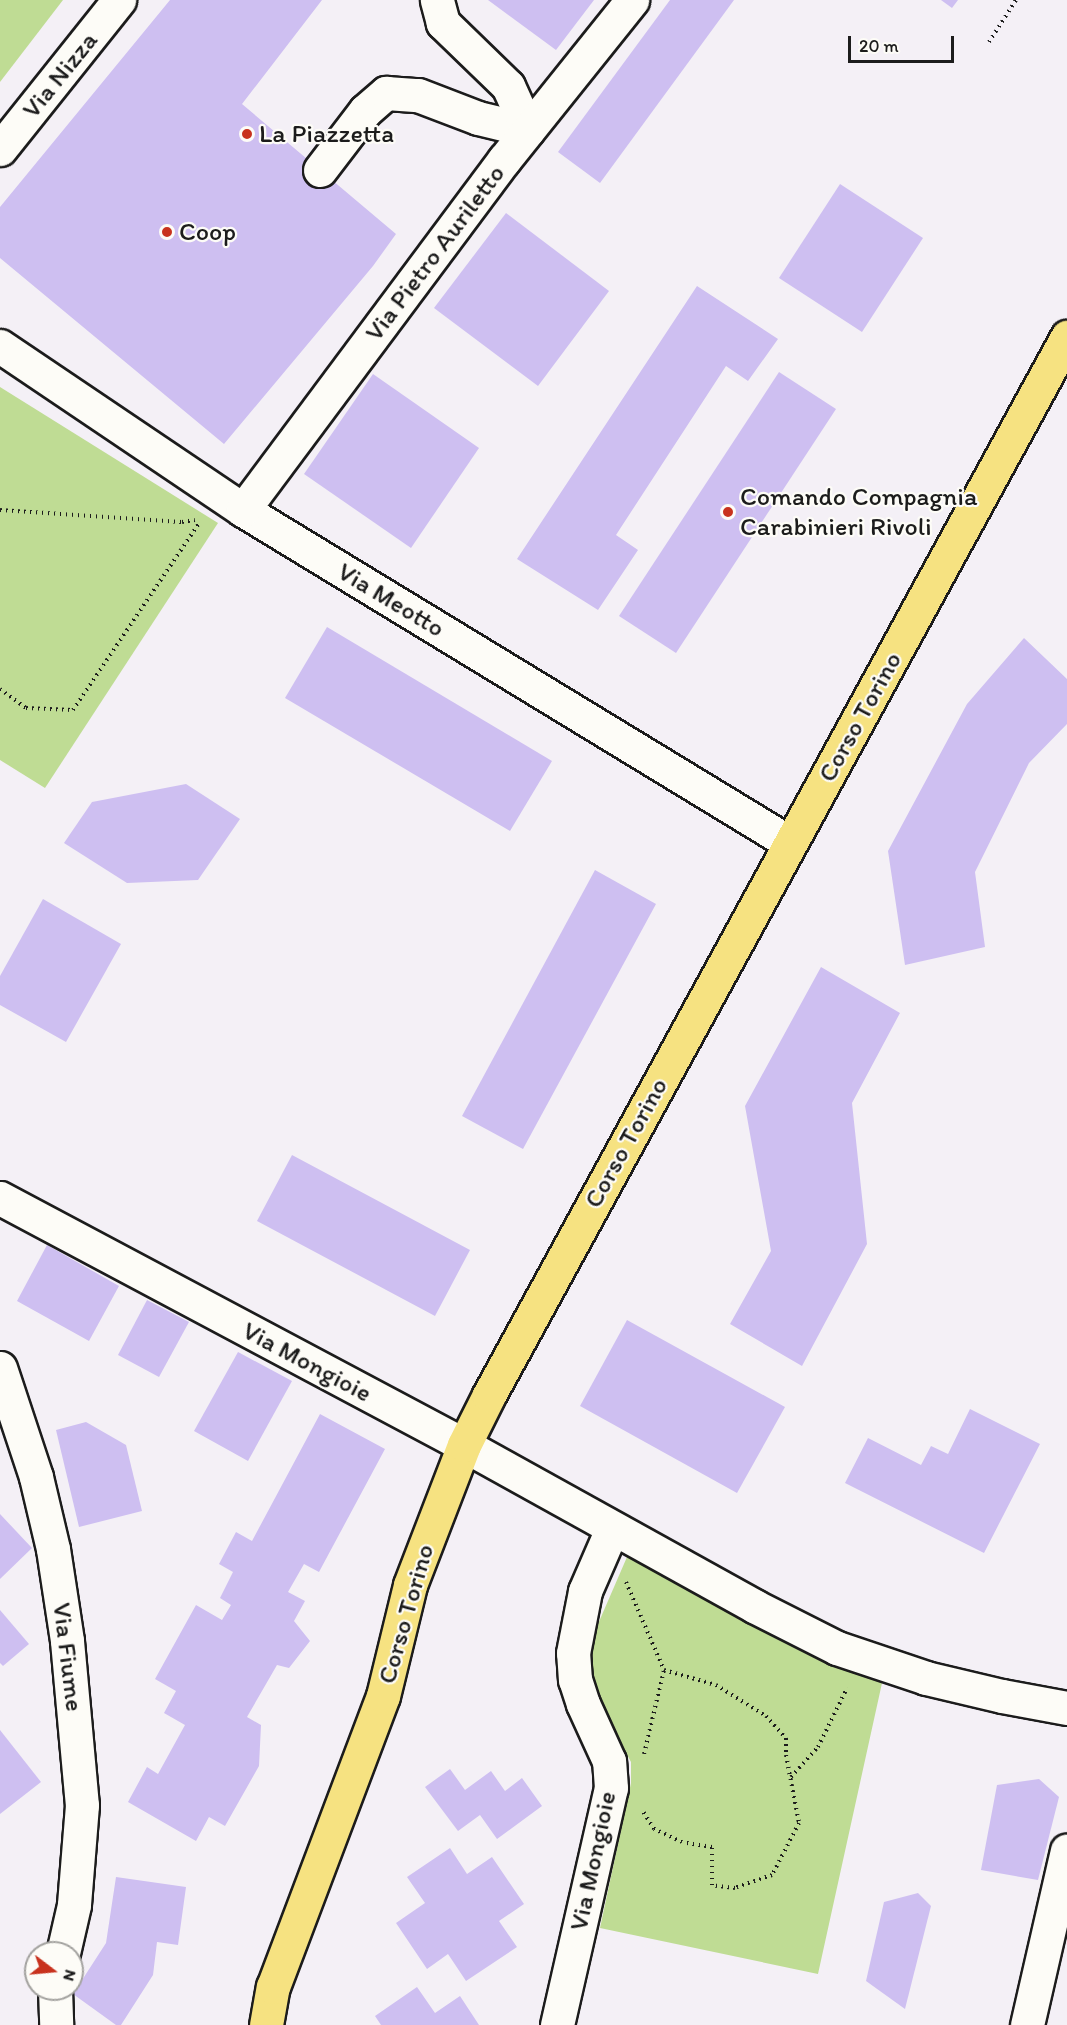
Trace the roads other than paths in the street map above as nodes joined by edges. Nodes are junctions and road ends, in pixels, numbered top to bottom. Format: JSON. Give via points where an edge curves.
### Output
{"nodes":[{"id":1,"x":119,"y":0,"type":"edge"},
{"id":2,"x":437,"y":0,"type":"edge"},
{"id":3,"x":633,"y":0,"type":"edge"},
{"id":4,"x":528,"y":130,"type":"junction"},
{"id":5,"x":0,"y":149,"type":"edge"},
{"id":6,"x":320,"y":170,"type":"dead end"},
{"id":7,"x":1067,"y":337,"type":"edge"},
{"id":8,"x":0,"y":346,"type":"edge"},
{"id":9,"x":243,"y":510,"type":"junction"},
{"id":10,"x":790,"y":843,"type":"junction"},
{"id":11,"x":0,"y":1197,"type":"edge"},
{"id":12,"x":0,"y":1368,"type":"edge"},
{"id":13,"x":464,"y":1445,"type":"junction"},
{"id":14,"x":609,"y":1533,"type":"junction"},
{"id":15,"x":1067,"y":1708,"type":"edge"},
{"id":16,"x":1067,"y":1851,"type":"edge"},
{"id":17,"x":66,"y":1941,"type":"edge"},
{"id":18,"x":273,"y":1987,"type":"junction"},
{"id":19,"x":55,"y":2001,"type":"edge"},
{"id":20,"x":56,"y":2025,"type":"edge"},
{"id":21,"x":249,"y":2025,"type":"edge"},
{"id":22,"x":266,"y":2025,"type":"edge"},
{"id":23,"x":558,"y":2025,"type":"edge"},
{"id":24,"x":1027,"y":2025,"type":"edge"}],
"edges":[{"from":1,"to":5,"type":"street","name":"Via Nizza"},
{"from":2,"to":4,"type":"street","via":[[443,23],[508,86]]},
{"from":3,"to":4,"type":"street","name":"Via Pietro Auriletto"},
{"from":4,"to":6,"type":"street","via":[[477,118],[418,94],[386,93],[365,111]]},
{"from":4,"to":9,"type":"street","name":"Via Pietro Auriletto"},
{"from":7,"to":10,"type":"main road","name":"Corso Torino"},
{"from":8,"to":9,"type":"street","name":"Via Meotto"},
{"from":9,"to":10,"type":"street","name":"Via Meotto"},
{"from":10,"to":13,"type":"main road","name":"Corso Torino"},
{"from":11,"to":13,"type":"street","name":"Via Mongioie"},
{"from":12,"to":17,"type":"street","name":"Via Fiume","via":[[36,1477],[68,1641],[82,1805],[74,1905]]},
{"from":13,"to":14,"type":"street","name":"Via Mongioie"},
{"from":13,"to":18,"type":"main road","name":"Corso Torino","via":[[410,1585],[383,1696]]},
{"from":14,"to":15,"type":"street","name":"Via Mongioie","via":[[837,1648],[937,1681]]},
{"from":14,"to":23,"type":"street","name":"Via Mongioie","via":[[585,1591],[573,1653],[575,1680],[609,1761],[611,1788]]},
{"from":16,"to":24,"type":"street"},
{"from":18,"to":21,"type":"main road","name":"Corso Torino"},
{"from":18,"to":22,"type":"main road","name":"Corso Torino"},
{"from":19,"to":20,"type":"street"}]}
